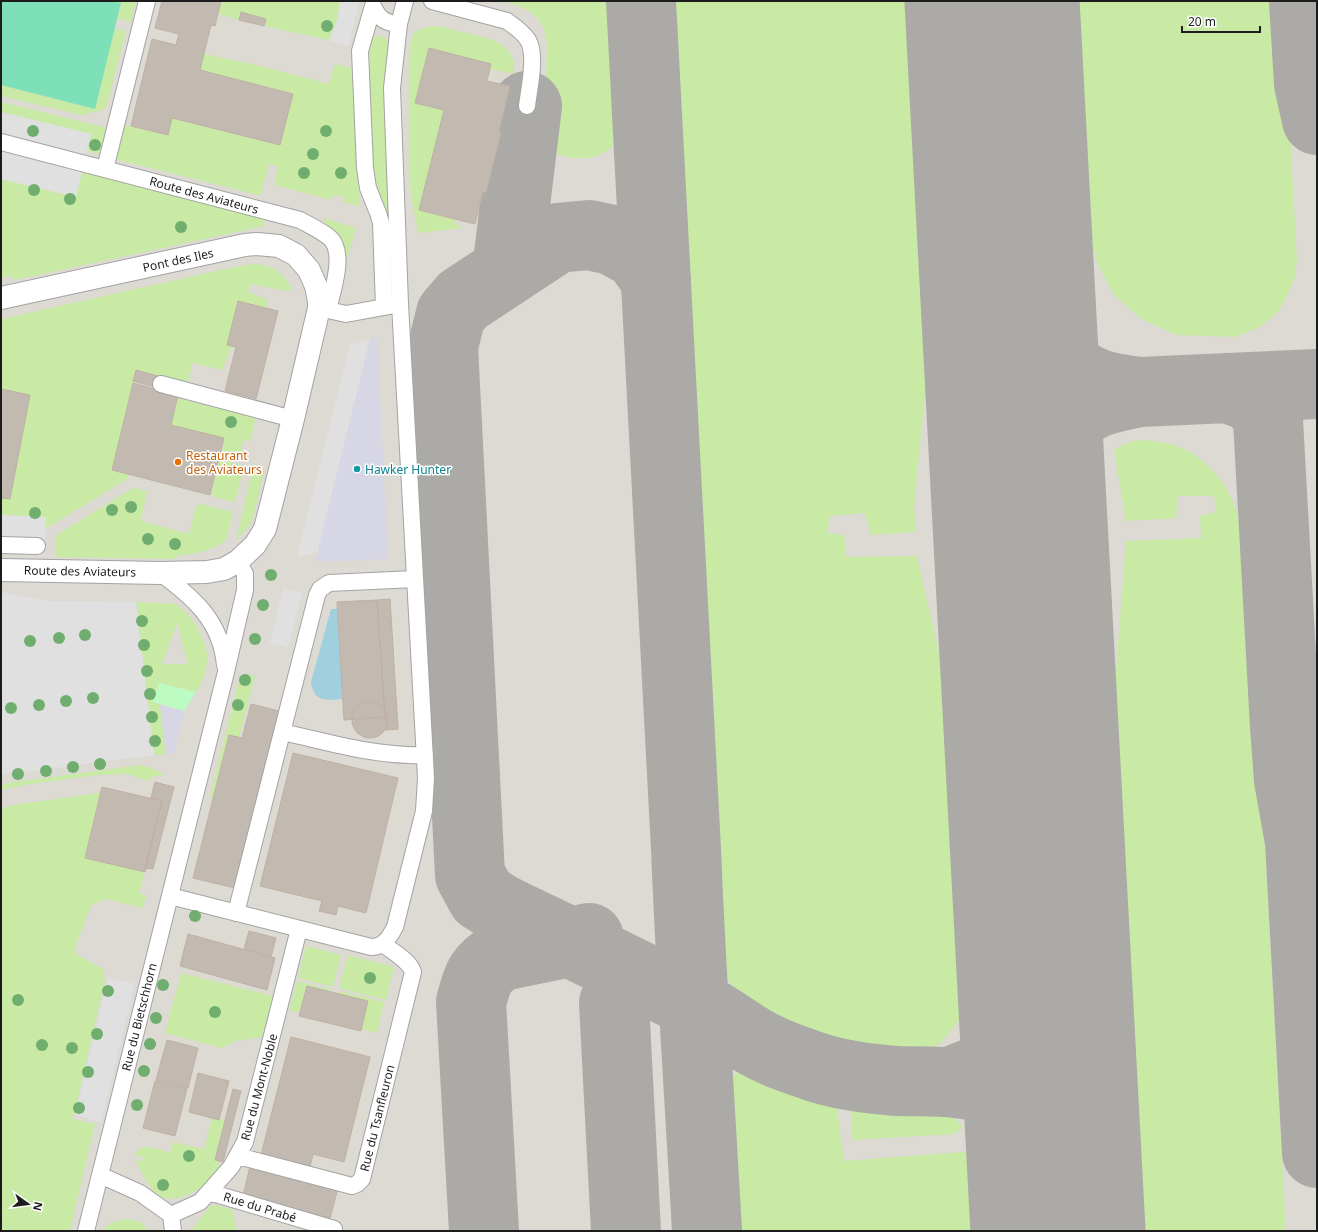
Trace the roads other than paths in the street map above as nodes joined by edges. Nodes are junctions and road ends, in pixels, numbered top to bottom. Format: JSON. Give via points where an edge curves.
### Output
{"nodes":[{"id":1,"x":147,"y":1,"type":"edge"},
{"id":2,"x":405,"y":1,"type":"edge"},
{"id":3,"x":432,"y":1,"type":"edge"},
{"id":4,"x":399,"y":24,"type":"junction"},
{"id":5,"x":527,"y":106,"type":"dead end"},
{"id":6,"x":1,"y":142,"type":"edge"},
{"id":7,"x":105,"y":169,"type":"junction"},
{"id":8,"x":1,"y":298,"type":"edge"},
{"id":9,"x":400,"y":304,"type":"junction"},
{"id":10,"x":384,"y":307,"type":"junction"},
{"id":11,"x":323,"y":309,"type":"junction"},
{"id":12,"x":161,"y":384,"type":"dead end"},
{"id":13,"x":293,"y":419,"type":"junction"},
{"id":14,"x":1,"y":545,"type":"edge"},
{"id":15,"x":37,"y":546,"type":"dead end"},
{"id":16,"x":238,"y":561,"type":"junction"},
{"id":17,"x":1,"y":570,"type":"edge"},
{"id":18,"x":160,"y":573,"type":"junction"},
{"id":19,"x":415,"y":579,"type":"junction"},
{"id":20,"x":226,"y":672,"type":"junction"},
{"id":21,"x":282,"y":732,"type":"junction"},
{"id":22,"x":425,"y":755,"type":"junction"},
{"id":23,"x":170,"y":896,"type":"junction"},
{"id":24,"x":236,"y":913,"type":"junction"},
{"id":25,"x":299,"y":929,"type":"junction"},
{"id":26,"x":383,"y":944,"type":"junction"},
{"id":27,"x":238,"y":1156,"type":"junction"},
{"id":28,"x":100,"y":1175,"type":"junction"},
{"id":29,"x":209,"y":1192,"type":"junction"},
{"id":30,"x":171,"y":1215,"type":"junction"},
{"id":31,"x":334,"y":1229,"type":"dead end"},
{"id":32,"x":86,"y":1231,"type":"edge"},
{"id":33,"x":174,"y":1231,"type":"edge"}],
"edges":[{"from":1,"to":7,"type":"lane"},
{"from":2,"to":4,"type":"lane"},
{"from":3,"to":5,"type":"lane","via":[[506,21],[528,40],[532,60]]},
{"from":4,"to":9,"type":"lane","via":[[392,88]]},
{"from":4,"to":10,"type":"lane","via":[[384,21],[377,15],[373,6],[360,51],[365,168],[368,188],[381,224]]},
{"from":6,"to":7,"type":"lane","name":"Route des Aviateurs"},
{"from":7,"to":11,"type":"lane","name":"Route des Aviateurs","via":[[300,220],[330,238],[337,254],[337,274]]},
{"from":8,"to":11,"type":"street","name":"Pont des Iles","via":[[257,244],[279,246],[296,255],[309,270]]},
{"from":9,"to":10,"type":"lane"},
{"from":9,"to":19,"type":"lane"},
{"from":10,"to":11,"type":"lane","via":[[346,314]]},
{"from":11,"to":13,"type":"street","name":"Route des Aviateurs"},
{"from":12,"to":13,"type":"lane"},
{"from":13,"to":16,"type":"street","name":"Route des Aviateurs","via":[[265,529],[255,545]]},
{"from":14,"to":15,"type":"lane"},
{"from":16,"to":18,"type":"street","name":"Route des Aviateurs","via":[[207,572]]},
{"from":16,"to":20,"type":"lane","via":[[245,574],[245,590]]},
{"from":17,"to":18,"type":"street","name":"Route des Aviateurs"},
{"from":18,"to":20,"type":"lane","via":[[192,597],[202,609],[217,634]]},
{"from":19,"to":21,"type":"lane","via":[[328,583],[320,589]]},
{"from":19,"to":22,"type":"lane"},
{"from":20,"to":23,"type":"lane","name":"Rue du Bietschhorn"},
{"from":21,"to":22,"type":"lane","via":[[367,751],[393,755]]},
{"from":21,"to":24,"type":"lane"},
{"from":22,"to":26,"type":"lane","via":[[424,811],[395,927]]},
{"from":23,"to":24,"type":"lane"},
{"from":23,"to":28,"type":"lane","name":"Rue du Bietschhorn"},
{"from":24,"to":25,"type":"lane"},
{"from":25,"to":26,"type":"lane","via":[[371,947]]},
{"from":25,"to":27,"type":"lane","name":"Rue du Mont-Noble","via":[[245,1142]]},
{"from":26,"to":27,"type":"lane","name":"Rue du Tsanfleuron","via":[[407,963],[413,972],[362,1179],[352,1186]]},
{"from":27,"to":29,"type":"lane","name":"Rue du Mont-Noble"},
{"from":28,"to":30,"type":"lane","via":[[140,1193]]},
{"from":28,"to":32,"type":"lane","name":"Rue du Bietschhorn"},
{"from":29,"to":30,"type":"lane","name":"Rue du Mont-Noble","via":[[200,1202]]},
{"from":29,"to":31,"type":"lane","name":"Rue du Prabé"},
{"from":30,"to":33,"type":"lane"}]}
